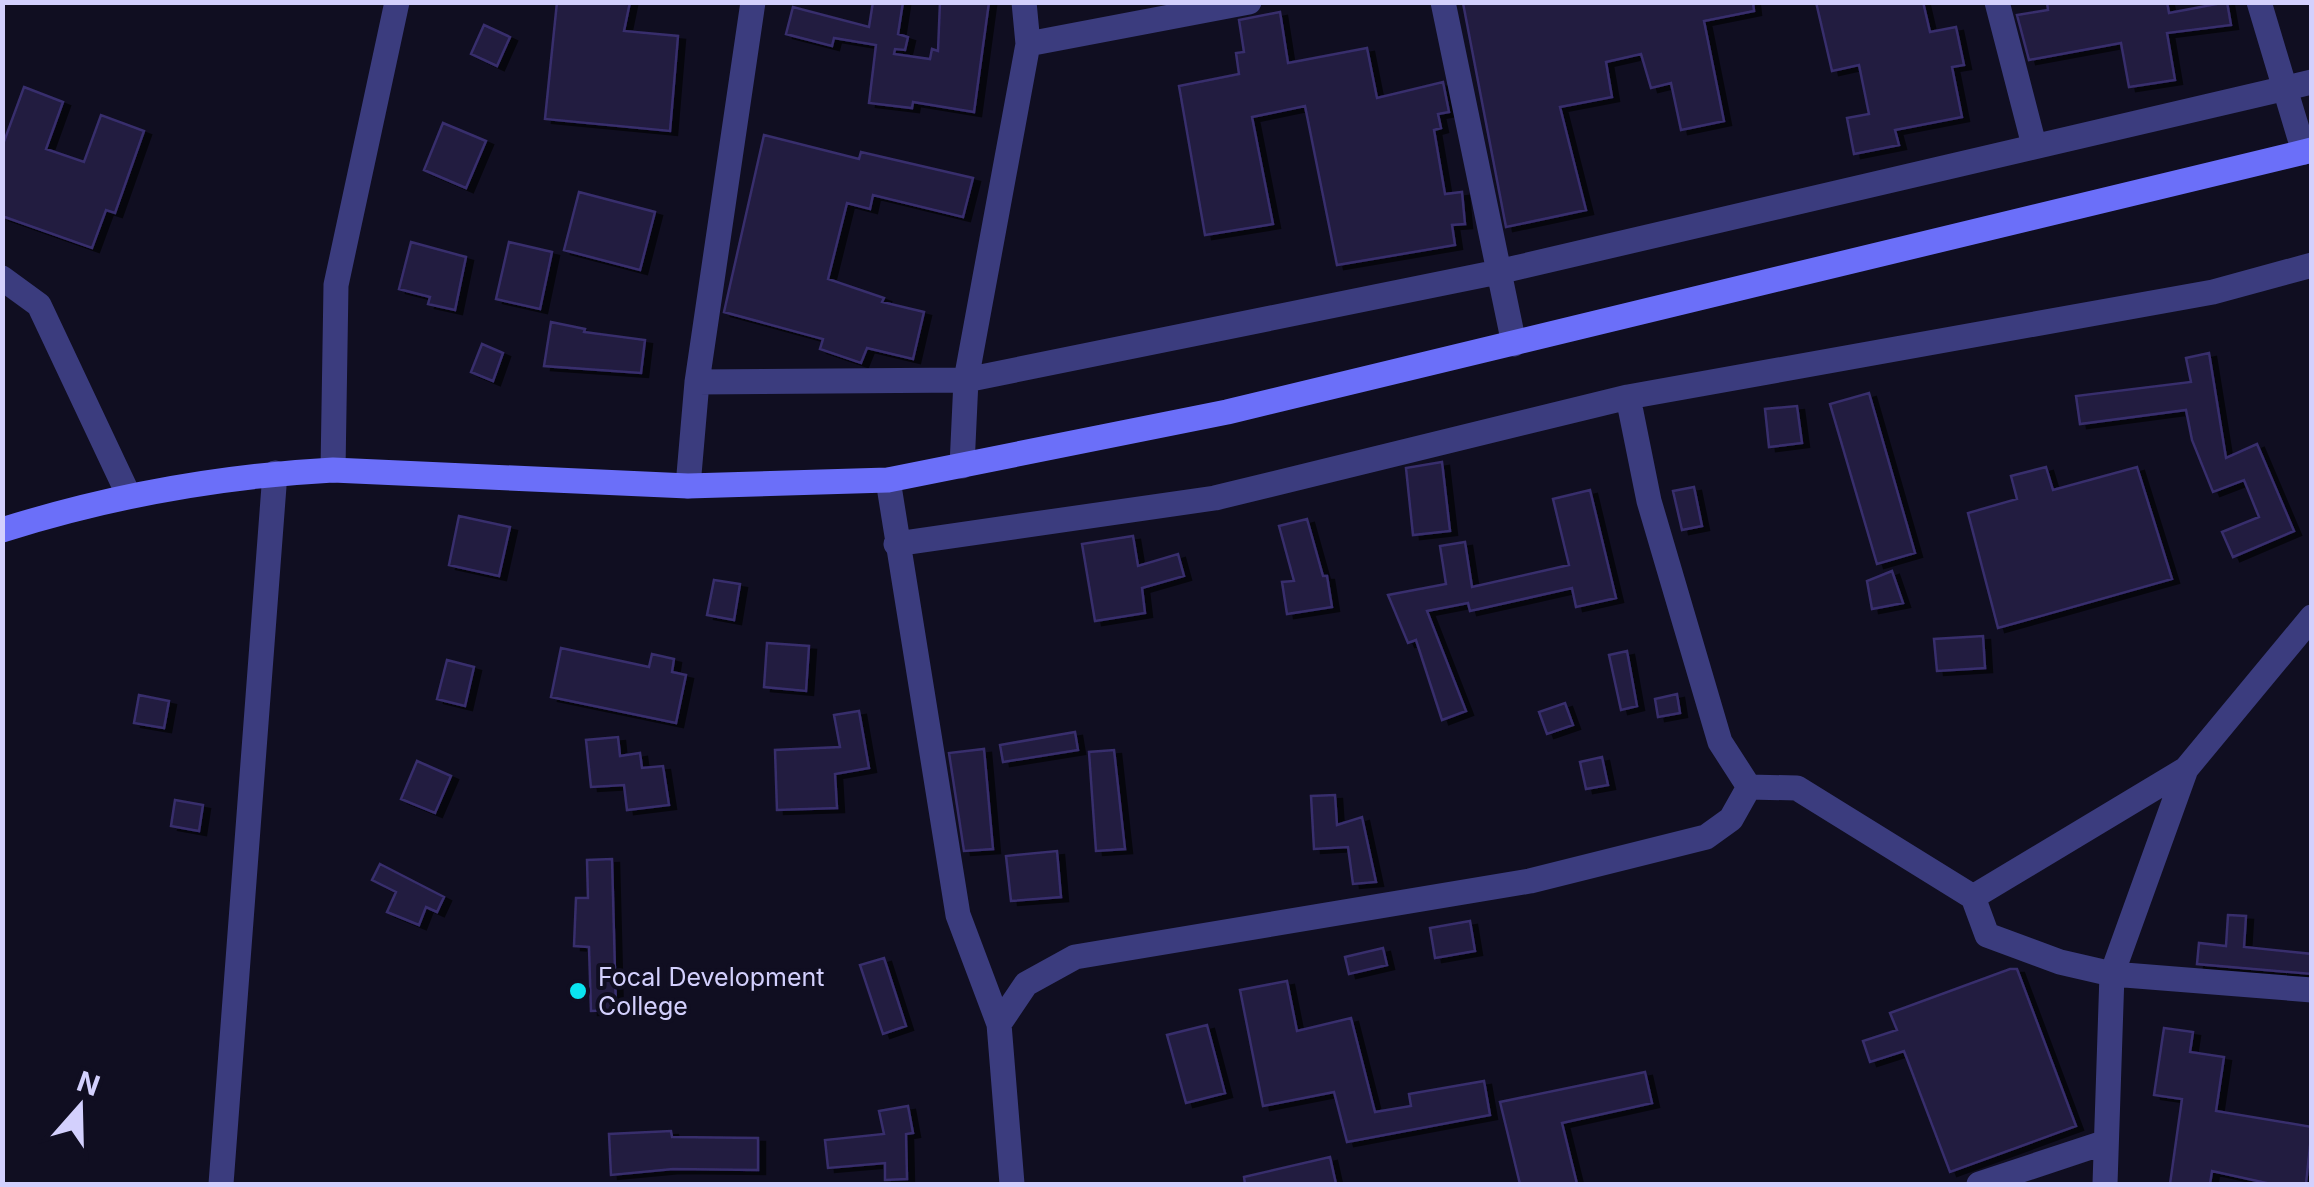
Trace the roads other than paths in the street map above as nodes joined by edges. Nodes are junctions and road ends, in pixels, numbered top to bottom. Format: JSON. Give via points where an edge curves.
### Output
{"nodes":[{"id":1,"x":397,"y":2,"type":"edge"},
{"id":2,"x":753,"y":2,"type":"edge"},
{"id":3,"x":1024,"y":2,"type":"edge"},
{"id":4,"x":1249,"y":2,"type":"edge"},
{"id":5,"x":1443,"y":2,"type":"edge"},
{"id":6,"x":1996,"y":2,"type":"edge"},
{"id":7,"x":2259,"y":2,"type":"edge"},
{"id":8,"x":1028,"y":44,"type":"junction"},
{"id":9,"x":2312,"y":82,"type":"edge"},
{"id":10,"x":2282,"y":88,"type":"junction"},
{"id":11,"x":2034,"y":144,"type":"junction"},
{"id":12,"x":2308,"y":151,"type":"edge"},
{"id":13,"x":2312,"y":264,"type":"edge"},
{"id":14,"x":1498,"y":272,"type":"junction"},
{"id":15,"x":2,"y":278,"type":"edge"},
{"id":16,"x":1514,"y":344,"type":"junction"},
{"id":17,"x":966,"y":380,"type":"junction"},
{"id":18,"x":697,"y":382,"type":"junction"},
{"id":19,"x":1628,"y":396,"type":"junction"},
{"id":20,"x":962,"y":466,"type":"junction"},
{"id":21,"x":333,"y":470,"type":"junction"},
{"id":22,"x":275,"y":474,"type":"junction"},
{"id":23,"x":888,"y":480,"type":"junction"},
{"id":24,"x":688,"y":486,"type":"junction"},
{"id":25,"x":128,"y":496,"type":"junction"},
{"id":26,"x":2,"y":530,"type":"edge"},
{"id":27,"x":896,"y":544,"type":"junction"},
{"id":28,"x":2312,"y":617,"type":"edge"},
{"id":29,"x":2186,"y":769,"type":"junction"},
{"id":30,"x":1750,"y":787,"type":"junction"},
{"id":31,"x":1973,"y":897,"type":"junction"},
{"id":32,"x":2112,"y":974,"type":"junction"},
{"id":33,"x":2312,"y":990,"type":"edge"},
{"id":34,"x":999,"y":1024,"type":"junction"},
{"id":35,"x":2106,"y":1142,"type":"junction"},
{"id":36,"x":221,"y":1184,"type":"edge"},
{"id":37,"x":1012,"y":1184,"type":"edge"},
{"id":38,"x":1979,"y":1184,"type":"edge"},
{"id":39,"x":2106,"y":1184,"type":"edge"}],
"edges":[{"from":1,"to":21,"type":"street","via":[[336,285]]},
{"from":2,"to":18,"type":"street"},
{"from":3,"to":8,"type":"street"},
{"from":4,"to":8,"type":"street"},
{"from":5,"to":14,"type":"street"},
{"from":6,"to":11,"type":"street"},
{"from":7,"to":10,"type":"street"},
{"from":8,"to":17,"type":"street"},
{"from":9,"to":10,"type":"street"},
{"from":10,"to":11,"type":"street"},
{"from":10,"to":12,"type":"street"},
{"from":11,"to":14,"type":"street"},
{"from":12,"to":16,"type":"main road"},
{"from":13,"to":19,"type":"street","via":[[2194,296]]},
{"from":14,"to":16,"type":"street"},
{"from":14,"to":17,"type":"street"},
{"from":15,"to":25,"type":"street","via":[[39,306]]},
{"from":16,"to":20,"type":"main road"},
{"from":17,"to":18,"type":"street"},
{"from":17,"to":20,"type":"street"},
{"from":18,"to":24,"type":"street"},
{"from":19,"to":27,"type":"street","via":[[1215,498]]},
{"from":19,"to":30,"type":"street","via":[[1648,502],[1720,742]]},
{"from":20,"to":23,"type":"main road"},
{"from":21,"to":22,"type":"main road"},
{"from":21,"to":24,"type":"main road"},
{"from":22,"to":25,"type":"main road"},
{"from":22,"to":36,"type":"street"},
{"from":23,"to":24,"type":"main road"},
{"from":23,"to":27,"type":"street"},
{"from":25,"to":26,"type":"main road"},
{"from":27,"to":34,"type":"street","via":[[958,915]]},
{"from":28,"to":29,"type":"street"},
{"from":29,"to":31,"type":"street"},
{"from":29,"to":32,"type":"street"},
{"from":30,"to":31,"type":"street","via":[[1797,788]]},
{"from":30,"to":34,"type":"street","via":[[1731,819],[1706,836],[1530,882],[1074,957],[1026,984]]},
{"from":31,"to":32,"type":"street","via":[[1988,935]]},
{"from":32,"to":33,"type":"street"},
{"from":32,"to":35,"type":"street"},
{"from":34,"to":37,"type":"street"},
{"from":35,"to":38,"type":"street"},
{"from":35,"to":39,"type":"street"}]}
